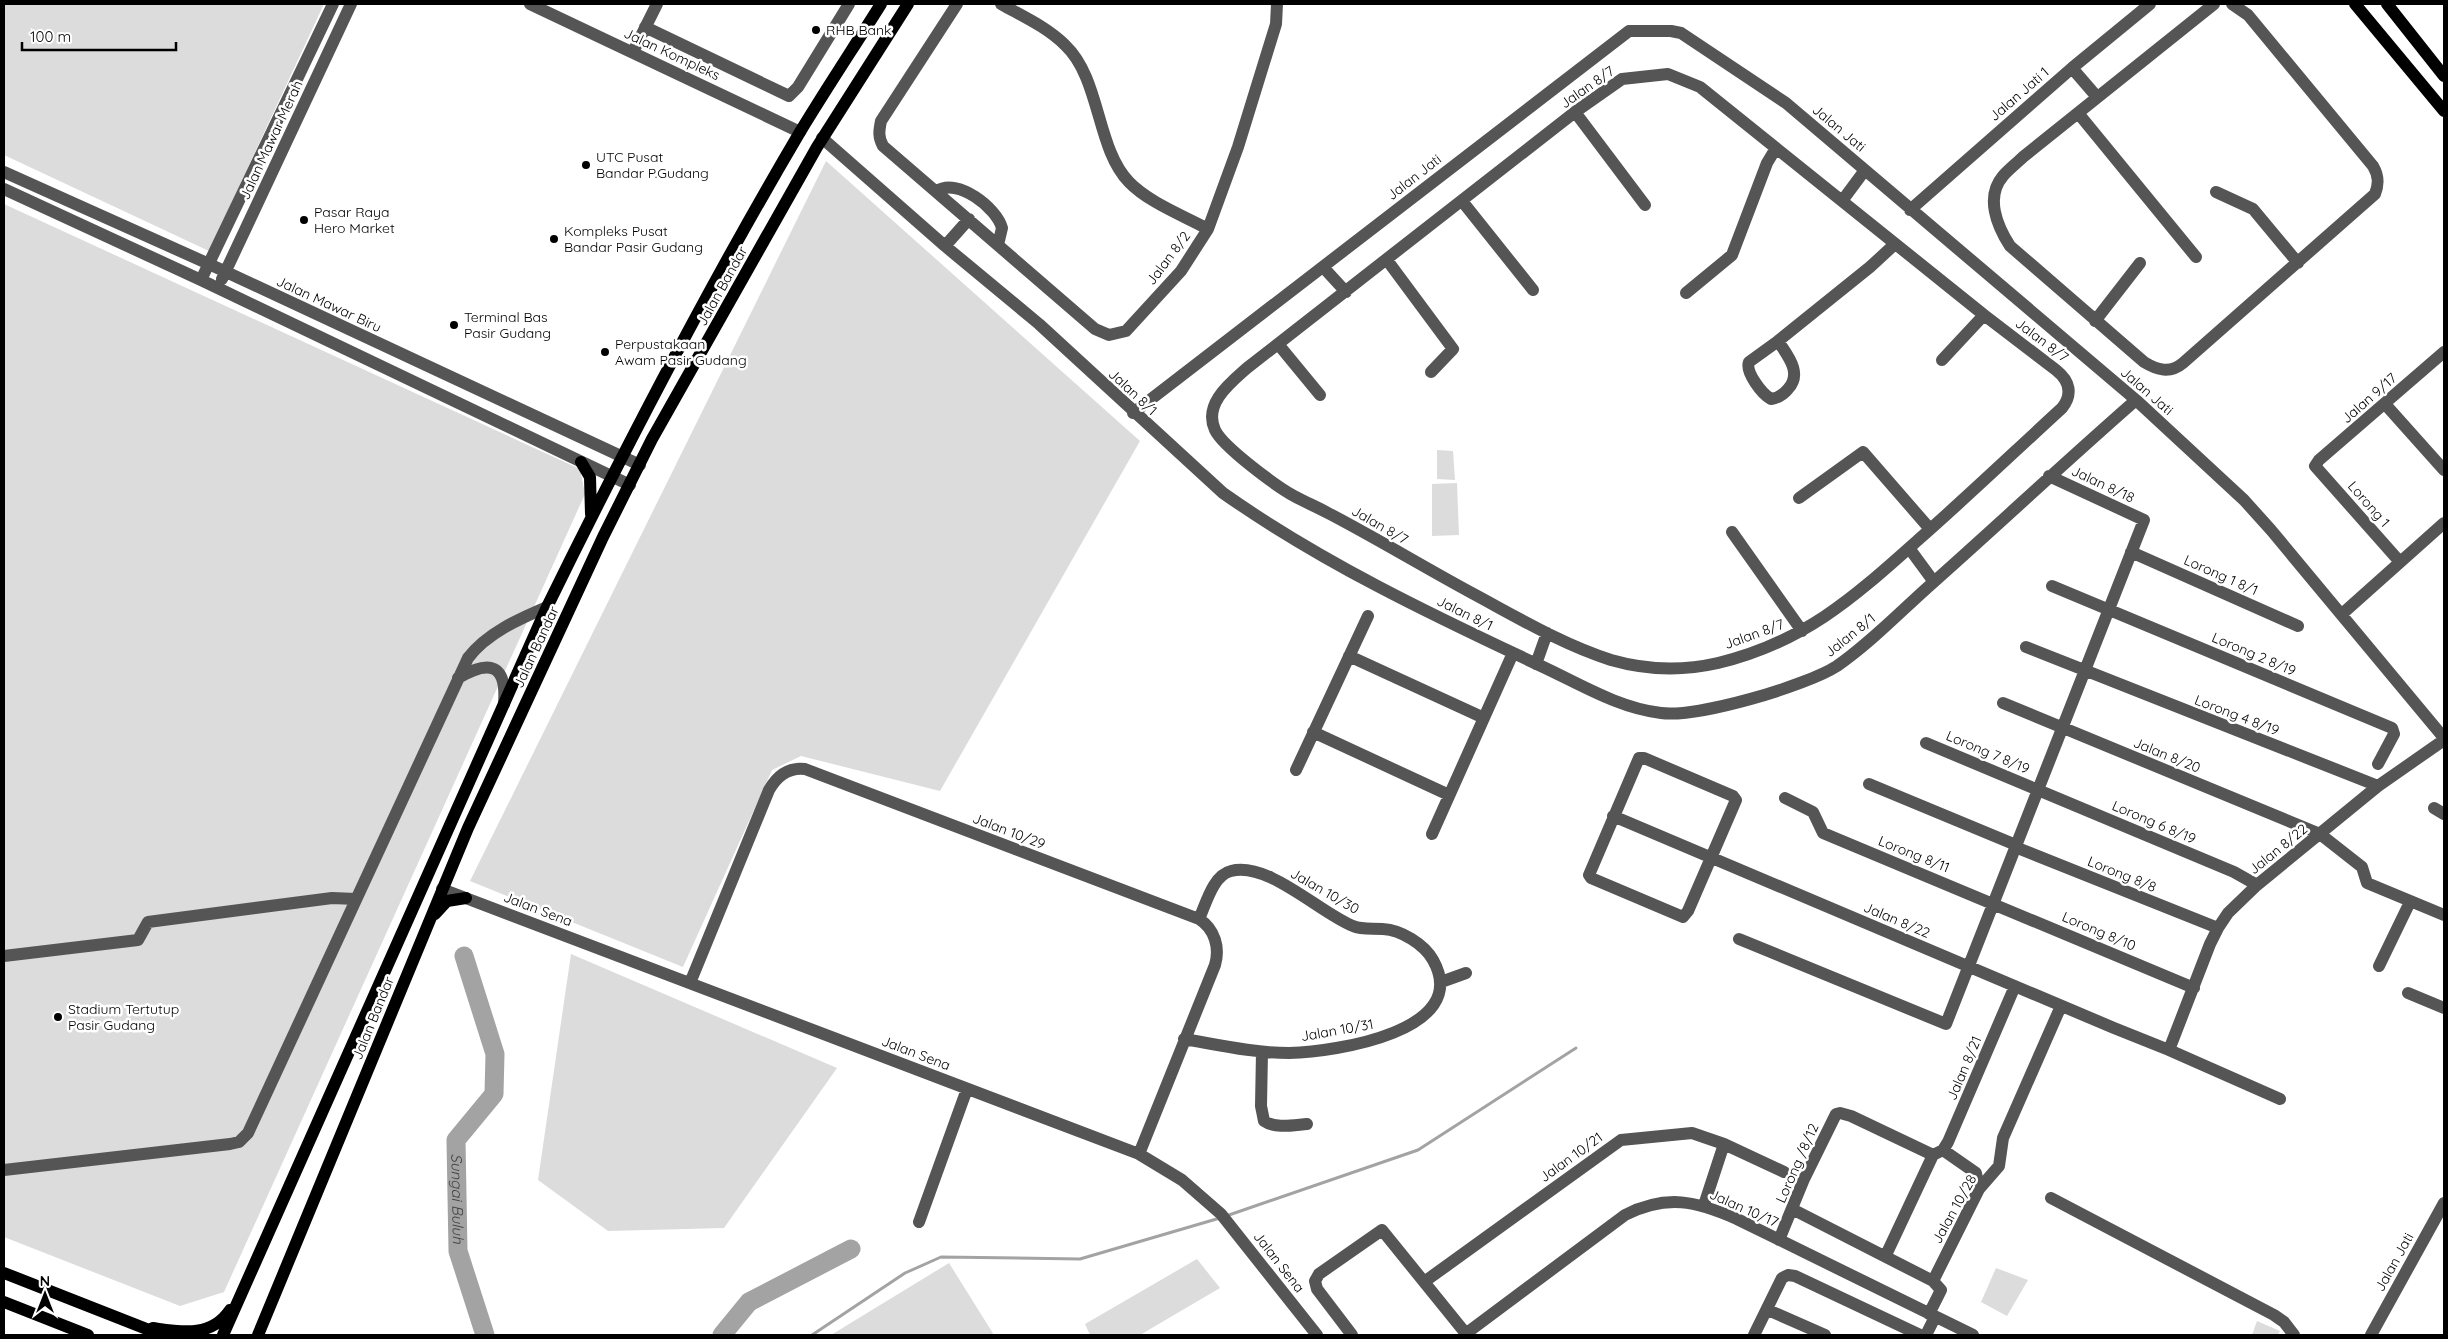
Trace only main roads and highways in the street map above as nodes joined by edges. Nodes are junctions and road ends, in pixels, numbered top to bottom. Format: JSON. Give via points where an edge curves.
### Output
{"nodes":[{"id":1,"x":881,"y":4,"type":"edge"},
{"id":2,"x":908,"y":4,"type":"edge"},
{"id":3,"x":2355,"y":4,"type":"edge"},
{"id":4,"x":2388,"y":4,"type":"edge"},
{"id":5,"x":2444,"y":76,"type":"edge"},
{"id":6,"x":2444,"y":111,"type":"edge"},
{"id":7,"x":581,"y":462,"type":"road end"},
{"id":8,"x":590,"y":519,"type":"junction"},
{"id":9,"x":441,"y":844,"type":"junction"},
{"id":10,"x":442,"y":889,"type":"junction"},
{"id":11,"x":466,"y":898,"type":"road end"},
{"id":12,"x":409,"y":915,"type":"junction"},
{"id":13,"x":428,"y":923,"type":"junction"},
{"id":14,"x":4,"y":1272,"type":"edge"},
{"id":15,"x":238,"y":1298,"type":"junction"},
{"id":16,"x":4,"y":1302,"type":"edge"},
{"id":17,"x":268,"y":1310,"type":"junction"},
{"id":18,"x":140,"y":1327,"type":"junction"},
{"id":19,"x":88,"y":1335,"type":"edge"},
{"id":20,"x":162,"y":1335,"type":"edge"},
{"id":21,"x":223,"y":1335,"type":"edge"},
{"id":22,"x":258,"y":1335,"type":"edge"},
{"id":23,"x":266,"y":1335,"type":"edge"}],
"edges":[{"from":1,"to":8,"type":"main road","name":"Jalan Bandar","via":[[800,132],[703,304]]},
{"from":2,"to":10,"type":"main road","name":"Jalan Bandar","via":[[822,138],[640,465]]},
{"from":3,"to":6,"type":"main road"},
{"from":4,"to":5,"type":"main road"},
{"from":7,"to":8,"type":"main road","via":[[590,477]]},
{"from":8,"to":9,"type":"main road","name":"Jalan Bandar"},
{"from":9,"to":10,"type":"main road","via":[[434,876]]},
{"from":9,"to":12,"type":"main road","name":"Jalan Bandar"},
{"from":10,"to":12,"type":"main road","via":[[431,890]]},
{"from":10,"to":13,"type":"main road","name":"Jalan Bandar"},
{"from":11,"to":13,"type":"main road","via":[[447,901]]},
{"from":12,"to":15,"type":"main road","name":"Jalan Bandar"},
{"from":13,"to":17,"type":"main road","name":"Jalan Bandar"},
{"from":14,"to":18,"type":"main road"},
{"from":15,"to":18,"type":"main road","via":[[227,1315],[208,1330],[183,1332]]},
{"from":15,"to":21,"type":"main road"},
{"from":16,"to":19,"type":"main road"},
{"from":17,"to":22,"type":"main road","name":"Jalan Bandar"},
{"from":17,"to":23,"type":"main road"},
{"from":18,"to":20,"type":"main road"}]}
